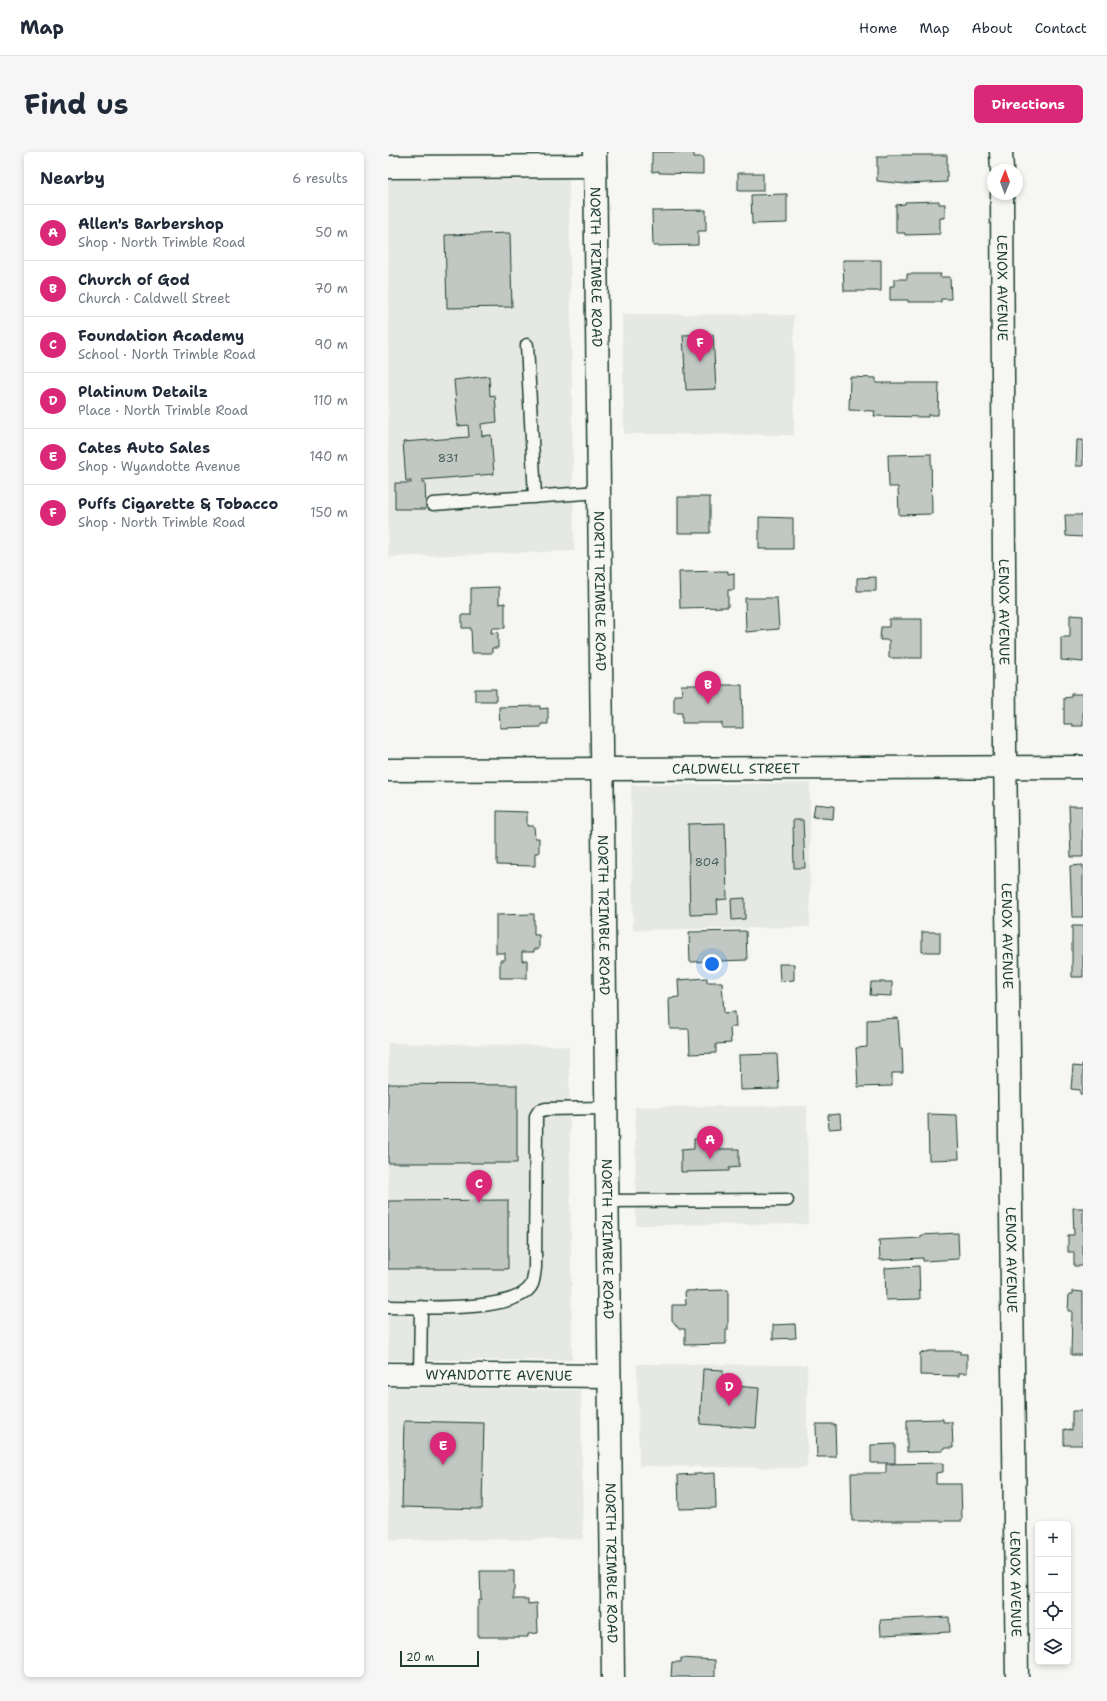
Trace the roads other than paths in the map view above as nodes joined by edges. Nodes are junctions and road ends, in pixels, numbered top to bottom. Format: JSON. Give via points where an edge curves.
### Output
{"nodes":[{"id":1,"x":1001,"y":152,"type":"edge"},
{"id":2,"x":595,"y":159,"type":"edge"},
{"id":3,"x":1002,"y":164,"type":"edge"},
{"id":4,"x":388,"y":166,"type":"edge"},
{"id":5,"x":1002,"y":200,"type":"edge"},
{"id":6,"x":527,"y":345,"type":"dead end"},
{"id":7,"x":599,"y":492,"type":"junction"},
{"id":8,"x":535,"y":497,"type":"junction"},
{"id":9,"x":433,"y":504,"type":"dead end"},
{"id":10,"x":1005,"y":767,"type":"junction"},
{"id":11,"x":1083,"y":767,"type":"edge"},
{"id":12,"x":603,"y":769,"type":"junction"},
{"id":13,"x":388,"y":770,"type":"edge"},
{"id":14,"x":606,"y":1108,"type":"junction"},
{"id":15,"x":788,"y":1200,"type":"dead end"},
{"id":16,"x":608,"y":1201,"type":"junction"},
{"id":17,"x":388,"y":1307,"type":"edge"},
{"id":18,"x":421,"y":1307,"type":"junction"},
{"id":19,"x":388,"y":1374,"type":"edge"},
{"id":20,"x":420,"y":1374,"type":"junction"},
{"id":21,"x":609,"y":1376,"type":"junction"},
{"id":22,"x":613,"y":1677,"type":"edge"},
{"id":23,"x":1017,"y":1677,"type":"edge"}],
"edges":[{"from":1,"to":3,"type":"street"},
{"from":2,"to":4,"type":"street"},
{"from":2,"to":7,"type":"street","name":"NORTH TRIMBLE ROAD"},
{"from":5,"to":10,"type":"street","name":"LENOX AVENUE"},
{"from":6,"to":8,"type":"lane"},
{"from":7,"to":8,"type":"lane"},
{"from":7,"to":12,"type":"street","name":"NORTH TRIMBLE ROAD"},
{"from":8,"to":9,"type":"lane"},
{"from":10,"to":11,"type":"street","name":"CALDWELL STREET"},
{"from":10,"to":12,"type":"street","name":"CALDWELL STREET"},
{"from":10,"to":23,"type":"street","name":"LENOX AVENUE"},
{"from":12,"to":13,"type":"street","name":"CALDWELL STREET"},
{"from":12,"to":14,"type":"street","name":"NORTH TRIMBLE ROAD"},
{"from":14,"to":16,"type":"street","name":"NORTH TRIMBLE ROAD"},
{"from":14,"to":18,"type":"lane","via":[[546,1109],[536,1116],[535,1268],[531,1286],[519,1296],[472,1307]]},
{"from":15,"to":16,"type":"lane"},
{"from":16,"to":21,"type":"street","name":"NORTH TRIMBLE ROAD"},
{"from":17,"to":18,"type":"lane"},
{"from":18,"to":20,"type":"lane"},
{"from":19,"to":20,"type":"street","name":"WYANDOTTE AVENUE"},
{"from":20,"to":21,"type":"street","name":"WYANDOTTE AVENUE"},
{"from":21,"to":22,"type":"street","name":"NORTH TRIMBLE ROAD"}]}
